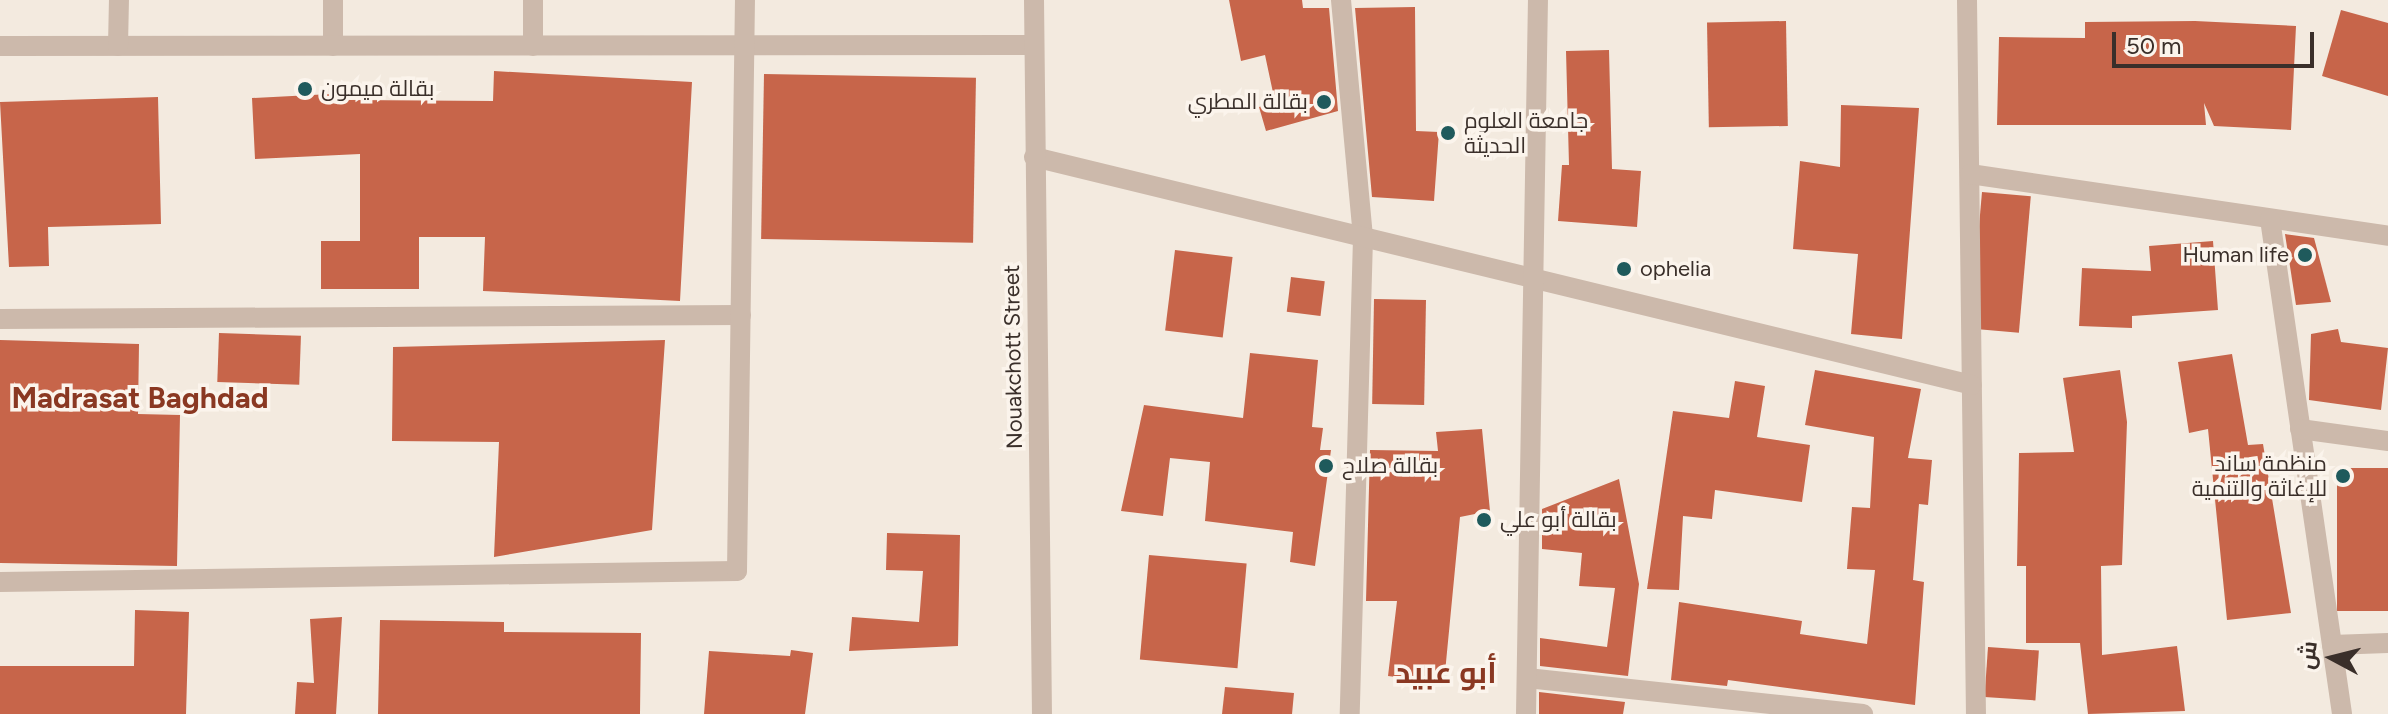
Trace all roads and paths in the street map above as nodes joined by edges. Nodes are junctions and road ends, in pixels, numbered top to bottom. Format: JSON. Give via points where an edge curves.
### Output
{"nodes":[{"id":1,"x":119,"y":0,"type":"edge"},
{"id":2,"x":333,"y":0,"type":"edge"},
{"id":3,"x":533,"y":0,"type":"edge"},
{"id":4,"x":745,"y":0,"type":"edge"},
{"id":5,"x":1034,"y":0,"type":"edge"},
{"id":6,"x":1341,"y":0,"type":"edge"},
{"id":7,"x":1538,"y":0,"type":"edge"},
{"id":8,"x":1967,"y":0,"type":"edge"},
{"id":9,"x":744,"y":45,"type":"junction"},
{"id":10,"x":1033,"y":45,"type":"junction"},
{"id":11,"x":0,"y":46,"type":"edge"},
{"id":12,"x":118,"y":46,"type":"junction"},
{"id":13,"x":333,"y":46,"type":"junction"},
{"id":14,"x":533,"y":46,"type":"junction"},
{"id":15,"x":1034,"y":157,"type":"junction"},
{"id":16,"x":1970,"y":174,"type":"junction"},
{"id":17,"x":2270,"y":219,"type":"junction"},
{"id":18,"x":2388,"y":236,"type":"edge"},
{"id":19,"x":1363,"y":238,"type":"junction"},
{"id":20,"x":1533,"y":279,"type":"junction"},
{"id":21,"x":741,"y":315,"type":"junction"},
{"id":22,"x":0,"y":319,"type":"edge"},
{"id":23,"x":1972,"y":385,"type":"junction"},
{"id":24,"x":2300,"y":429,"type":"junction"},
{"id":25,"x":2388,"y":441,"type":"edge"},
{"id":26,"x":0,"y":582,"type":"edge"},
{"id":27,"x":2388,"y":643,"type":"edge"},
{"id":28,"x":2332,"y":645,"type":"junction"},
{"id":29,"x":1527,"y":678,"type":"junction"},
{"id":30,"x":1042,"y":714,"type":"edge"},
{"id":31,"x":1350,"y":714,"type":"edge"},
{"id":32,"x":1526,"y":714,"type":"edge"},
{"id":33,"x":1863,"y":714,"type":"edge"},
{"id":34,"x":1976,"y":714,"type":"edge"},
{"id":35,"x":2342,"y":714,"type":"edge"}],
"edges":[{"from":1,"to":12,"type":"street"},
{"from":2,"to":13,"type":"street"},
{"from":3,"to":14,"type":"street"},
{"from":4,"to":9,"type":"street"},
{"from":5,"to":10,"type":"street","name":"Nouakchott Street"},
{"from":6,"to":19,"type":"street"},
{"from":7,"to":20,"type":"street"},
{"from":8,"to":16,"type":"street"},
{"from":9,"to":10,"type":"street"},
{"from":9,"to":14,"type":"street"},
{"from":9,"to":21,"type":"street"},
{"from":10,"to":15,"type":"street","name":"Nouakchott Street"},
{"from":11,"to":12,"type":"street"},
{"from":12,"to":13,"type":"street"},
{"from":13,"to":14,"type":"street"},
{"from":15,"to":19,"type":"street"},
{"from":15,"to":30,"type":"street","name":"Nouakchott Street"},
{"from":16,"to":17,"type":"street"},
{"from":16,"to":23,"type":"street"},
{"from":17,"to":18,"type":"street"},
{"from":17,"to":24,"type":"street"},
{"from":19,"to":20,"type":"street"},
{"from":19,"to":31,"type":"street"},
{"from":20,"to":23,"type":"street"},
{"from":20,"to":29,"type":"street"},
{"from":21,"to":22,"type":"street"},
{"from":21,"to":26,"type":"street","via":[[737,571]]},
{"from":23,"to":34,"type":"street"},
{"from":24,"to":25,"type":"street"},
{"from":24,"to":28,"type":"street"},
{"from":27,"to":28,"type":"street"},
{"from":28,"to":35,"type":"street"},
{"from":29,"to":32,"type":"street"},
{"from":29,"to":33,"type":"street"}]}
